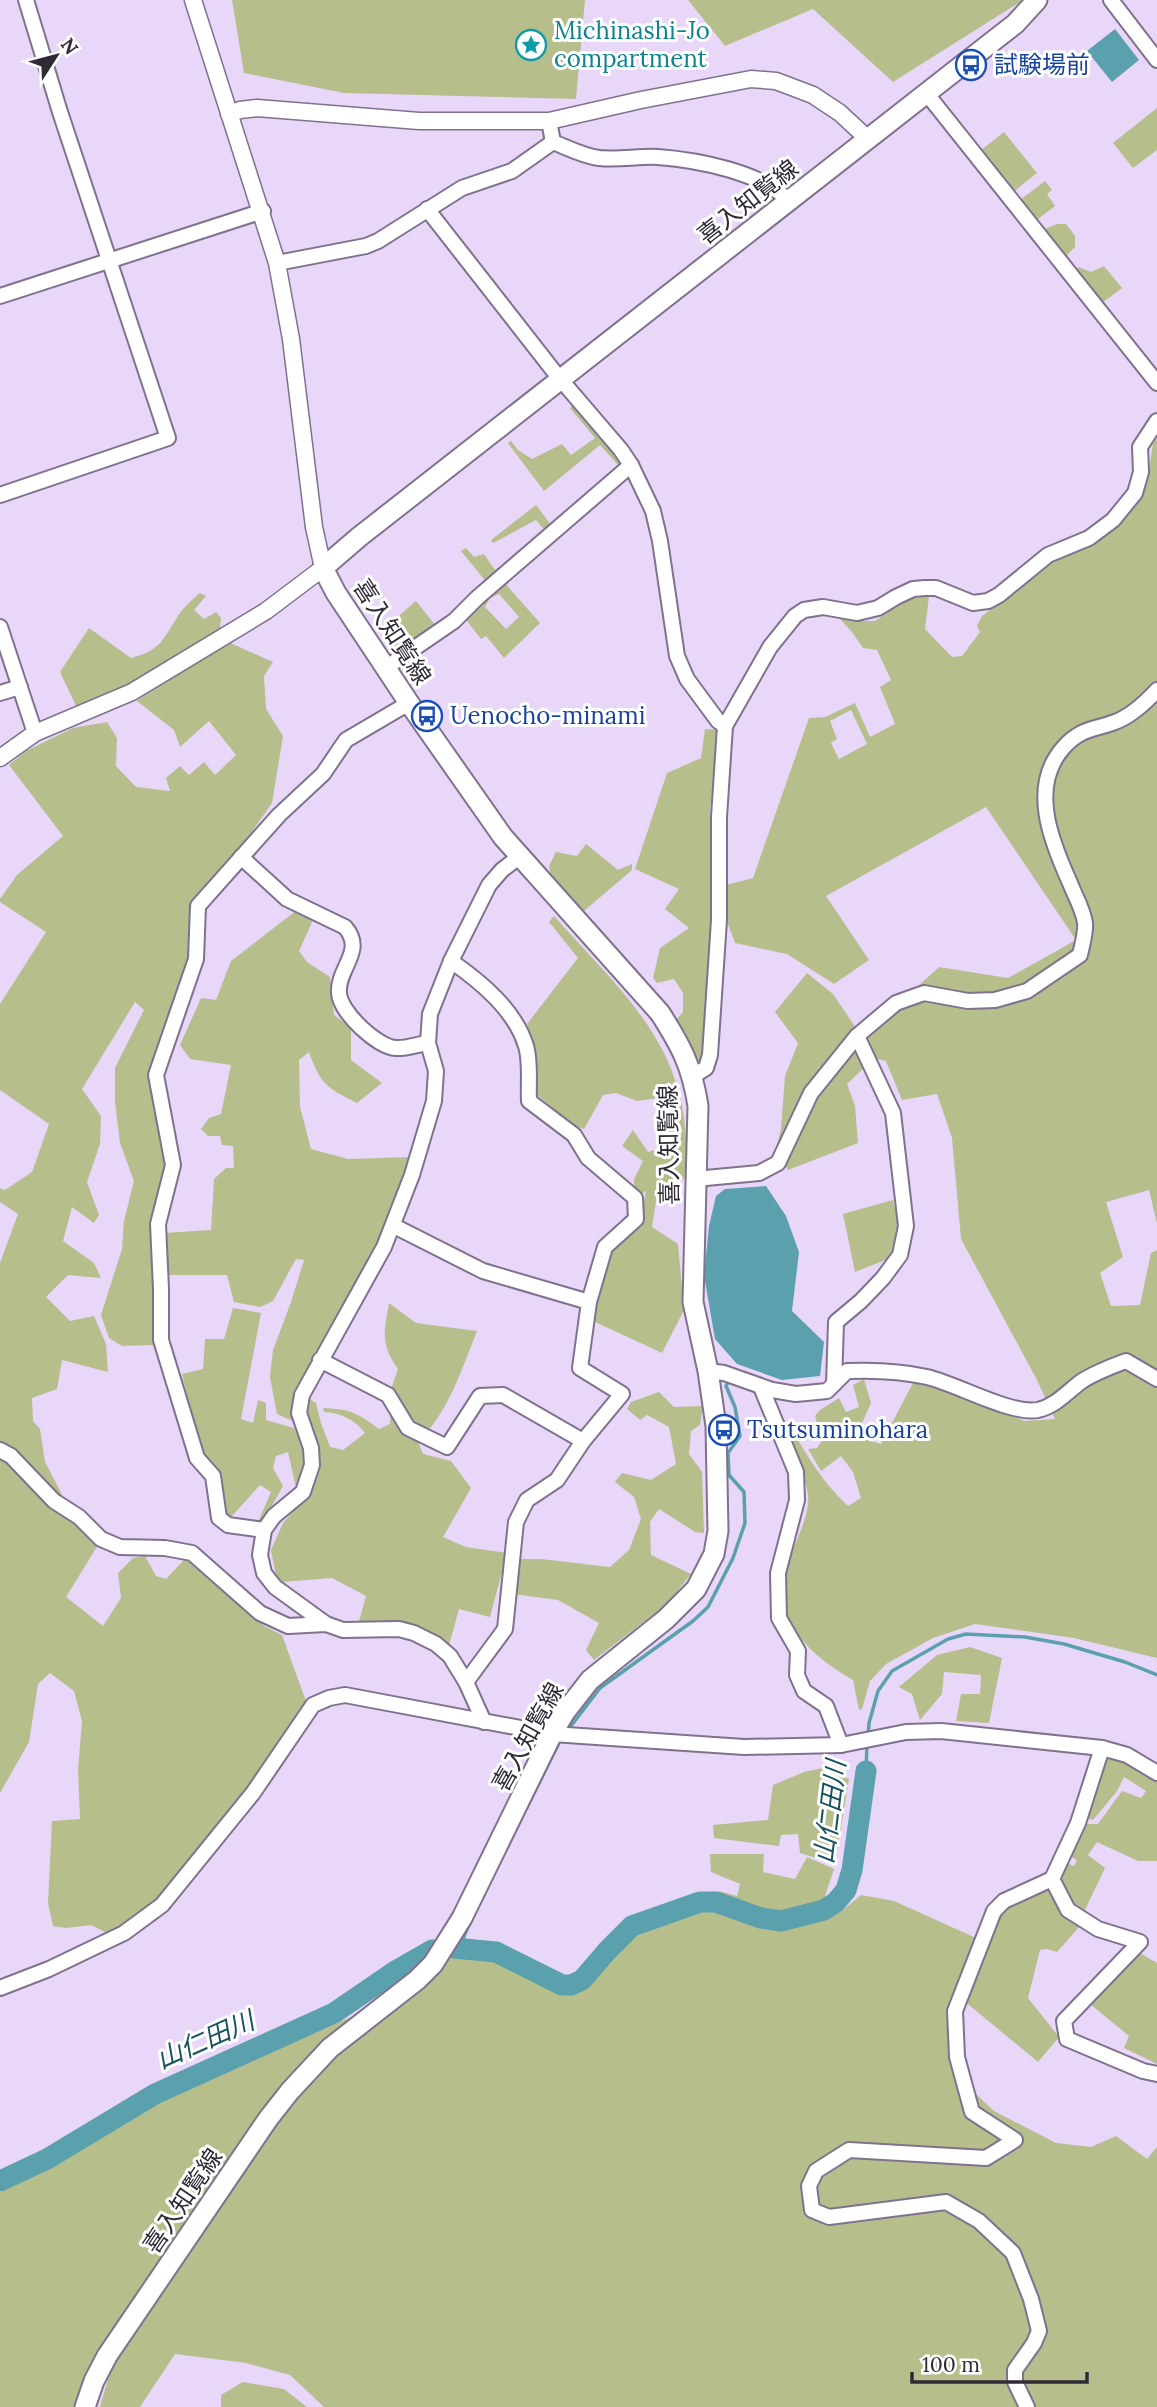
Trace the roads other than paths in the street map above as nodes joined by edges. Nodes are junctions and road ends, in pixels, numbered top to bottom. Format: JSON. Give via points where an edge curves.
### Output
{"nodes":[{"id":1,"x":26,"y":0,"type":"edge"},
{"id":2,"x":193,"y":0,"type":"edge"},
{"id":3,"x":1037,"y":0,"type":"edge"},
{"id":4,"x":1111,"y":0,"type":"edge"},
{"id":5,"x":1157,"y":60,"type":"edge"},
{"id":6,"x":927,"y":94,"type":"junction"},
{"id":7,"x":229,"y":114,"type":"junction"},
{"id":8,"x":549,"y":121,"type":"junction"},
{"id":9,"x":869,"y":139,"type":"junction"},
{"id":10,"x":553,"y":142,"type":"junction"},
{"id":11,"x":789,"y":201,"type":"junction"},
{"id":12,"x":428,"y":209,"type":"junction"},
{"id":13,"x":262,"y":211,"type":"junction"},
{"id":14,"x":111,"y":260,"type":"junction"},
{"id":15,"x":278,"y":262,"type":"junction"},
{"id":16,"x":0,"y":296,"type":"edge"},
{"id":17,"x":561,"y":380,"type":"junction"},
{"id":18,"x":1157,"y":383,"type":"edge"},
{"id":19,"x":1157,"y":421,"type":"edge"},
{"id":20,"x":631,"y":465,"type":"junction"},
{"id":21,"x":0,"y":495,"type":"edge"},
{"id":22,"x":323,"y":568,"type":"junction"},
{"id":23,"x":0,"y":627,"type":"edge"},
{"id":24,"x":387,"y":667,"type":"junction"},
{"id":25,"x":20,"y":687,"type":"junction"},
{"id":26,"x":1157,"y":690,"type":"edge"},
{"id":27,"x":0,"y":693,"type":"edge"},
{"id":28,"x":409,"y":703,"type":"junction"},
{"id":29,"x":725,"y":726,"type":"junction"},
{"id":30,"x":35,"y":733,"type":"junction"},
{"id":31,"x":0,"y":758,"type":"edge"},
{"id":32,"x":241,"y":857,"type":"junction"},
{"id":33,"x":519,"y":857,"type":"junction"},
{"id":34,"x":451,"y":961,"type":"junction"},
{"id":35,"x":857,"y":1036,"type":"junction"},
{"id":36,"x":428,"y":1043,"type":"junction"},
{"id":37,"x":693,"y":1076,"type":"junction"},
{"id":38,"x":695,"y":1179,"type":"junction"},
{"id":39,"x":394,"y":1226,"type":"junction"},
{"id":40,"x":589,"y":1302,"type":"junction"},
{"id":41,"x":320,"y":1360,"type":"junction"},
{"id":42,"x":708,"y":1371,"type":"junction"},
{"id":43,"x":1157,"y":1379,"type":"edge"},
{"id":44,"x":834,"y":1384,"type":"junction"},
{"id":45,"x":761,"y":1387,"type":"junction"},
{"id":46,"x":583,"y":1441,"type":"junction"},
{"id":47,"x":0,"y":1450,"type":"edge"},
{"id":48,"x":264,"y":1530,"type":"junction"},
{"id":49,"x":326,"y":1624,"type":"junction"},
{"id":50,"x":466,"y":1682,"type":"junction"},
{"id":51,"x":484,"y":1722,"type":"junction"},
{"id":52,"x":552,"y":1734,"type":"junction"},
{"id":53,"x":841,"y":1745,"type":"junction"},
{"id":54,"x":1102,"y":1748,"type":"junction"},
{"id":55,"x":1157,"y":1773,"type":"edge"},
{"id":56,"x":1052,"y":1879,"type":"junction"},
{"id":57,"x":0,"y":1988,"type":"edge"},
{"id":58,"x":1157,"y":2074,"type":"edge"},
{"id":59,"x":86,"y":2407,"type":"edge"},
{"id":60,"x":1027,"y":2407,"type":"edge"}],
"edges":[{"from":1,"to":14,"type":"street"},
{"from":2,"to":7,"type":"street"},
{"from":3,"to":6,"type":"main road","name":"喜入知覧線","via":[[1015,24]]},
{"from":4,"to":5,"type":"street"},
{"from":6,"to":9,"type":"main road","name":"喜入知覧線"},
{"from":6,"to":18,"type":"street"},
{"from":7,"to":8,"type":"street","via":[[257,108],[419,121]]},
{"from":7,"to":13,"type":"street"},
{"from":8,"to":9,"type":"street","via":[[751,79],[776,81],[813,95]]},
{"from":8,"to":10,"type":"street"},
{"from":9,"to":11,"type":"main road","name":"喜入知覧線"},
{"from":10,"to":11,"type":"street","via":[[600,158],[659,157],[722,169],[762,181]]},
{"from":10,"to":12,"type":"street","via":[[512,171],[461,188]]},
{"from":11,"to":17,"type":"main road","name":"喜入知覧線"},
{"from":12,"to":15,"type":"street","via":[[366,246]]},
{"from":12,"to":17,"type":"street"},
{"from":13,"to":14,"type":"street"},
{"from":13,"to":15,"type":"street"},
{"from":14,"to":16,"type":"street"},
{"from":14,"to":21,"type":"street","via":[[168,438]]},
{"from":15,"to":22,"type":"street"},
{"from":17,"to":20,"type":"street"},
{"from":17,"to":22,"type":"main road","name":"喜入知覧線"},
{"from":19,"to":29,"type":"street","via":[[1140,447],[1141,472],[1135,493],[1098,533],[1048,555],[988,601],[973,603],[925,587],[857,613],[823,607],[804,610],[770,647]]},
{"from":20,"to":24,"type":"street","via":[[454,621]]},
{"from":20,"to":29,"type":"street","via":[[653,511],[677,656],[687,679]]},
{"from":22,"to":24,"type":"main road","name":"喜入知覧線"},
{"from":22,"to":30,"type":"street","via":[[266,611],[132,692]]},
{"from":23,"to":25,"type":"street"},
{"from":24,"to":28,"type":"main road","name":"喜入知覧線"},
{"from":25,"to":27,"type":"street"},
{"from":25,"to":30,"type":"street"},
{"from":26,"to":35,"type":"street","via":[[1116,722],[1088,729],[1064,746],[1045,782],[1045,808],[1054,843],[1085,925],[1080,955],[1027,991],[1006,997],[968,1001],[924,993],[896,1003]]},
{"from":28,"to":32,"type":"street","via":[[346,740],[323,774]]},
{"from":28,"to":33,"type":"main road","name":"喜入知覧線"},
{"from":29,"to":37,"type":"street","via":[[709,1055],[706,1068]]},
{"from":30,"to":31,"type":"street"},
{"from":32,"to":36,"type":"street","via":[[288,898],[351,934],[354,943],[338,991],[341,1005],[355,1022],[396,1048]]},
{"from":32,"to":48,"type":"street","via":[[198,906],[196,959],[156,1075],[173,1166],[158,1224],[161,1340],[197,1458],[213,1476],[219,1518],[228,1525]]},
{"from":33,"to":34,"type":"street","via":[[489,885]]},
{"from":33,"to":37,"type":"main road","name":"喜入知覧線","via":[[660,1013]]},
{"from":34,"to":36,"type":"street","via":[[430,1014]]},
{"from":34,"to":40,"type":"street","via":[[476,979],[517,1022],[527,1048],[528,1101],[574,1135],[588,1158],[635,1198],[636,1219],[605,1247]]},
{"from":35,"to":38,"type":"street","via":[[811,1093],[778,1163],[759,1173]]},
{"from":35,"to":44,"type":"street","via":[[893,1113],[906,1226],[900,1255],[862,1301],[836,1322]]},
{"from":36,"to":39,"type":"street","via":[[436,1071],[434,1101]]},
{"from":37,"to":38,"type":"main road","name":"喜入知覧線","via":[[698,1106]]},
{"from":38,"to":42,"type":"main road","name":"喜入知覧線","via":[[693,1302]]},
{"from":39,"to":40,"type":"street","via":[[483,1271]]},
{"from":39,"to":41,"type":"street"},
{"from":40,"to":46,"type":"street","via":[[580,1368],[621,1394]]},
{"from":41,"to":46,"type":"street","via":[[388,1395],[408,1428],[447,1447],[480,1396],[503,1395]]},
{"from":41,"to":48,"type":"street","via":[[302,1395],[299,1413],[312,1465],[303,1492]]},
{"from":42,"to":45,"type":"street"},
{"from":42,"to":52,"type":"main road","name":"喜入知覧線","via":[[716,1426],[718,1531],[706,1574],[666,1619],[590,1680]]},
{"from":43,"to":44,"type":"street","via":[[1126,1361],[1102,1369],[1050,1407],[1036,1411],[1018,1410],[925,1376],[847,1371]]},
{"from":44,"to":45,"type":"street","via":[[827,1391],[796,1394]]},
{"from":45,"to":53,"type":"street","via":[[796,1472],[797,1500],[778,1573],[779,1618],[798,1651],[797,1675],[804,1691],[826,1706]]},
{"from":46,"to":50,"type":"street","via":[[557,1480],[527,1500],[516,1522],[505,1629]]},
{"from":47,"to":49,"type":"street","via":[[101,1539],[120,1547],[192,1553],[260,1613],[288,1626]]},
{"from":48,"to":49,"type":"street","via":[[260,1555],[264,1573],[275,1587]]},
{"from":49,"to":50,"type":"street","via":[[343,1630],[414,1633],[450,1656]]},
{"from":50,"to":51,"type":"street"},
{"from":51,"to":52,"type":"street"},
{"from":51,"to":57,"type":"street","via":[[345,1695],[313,1705],[253,1793],[162,1905],[124,1933]]},
{"from":52,"to":53,"type":"street","via":[[744,1747]]},
{"from":52,"to":59,"type":"main road","name":"喜入知覧線","via":[[447,1944],[417,1980],[330,2048],[290,2091],[107,2356]]},
{"from":53,"to":54,"type":"street","via":[[906,1731],[942,1731]]},
{"from":54,"to":55,"type":"street","via":[[1127,1755]]},
{"from":54,"to":56,"type":"street","via":[[1078,1823]]},
{"from":56,"to":58,"type":"street","via":[[1068,1910],[1098,1928],[1140,1942],[1064,2021],[1067,2039]]},
{"from":56,"to":60,"type":"street","via":[[1004,1901],[994,1911],[955,2011],[957,2057],[972,2112],[1015,2140],[986,2158],[849,2150],[816,2171],[809,2186],[812,2210],[829,2217],[946,2202],[979,2221],[1013,2252],[1038,2332],[1015,2370],[1015,2382]]}]}
